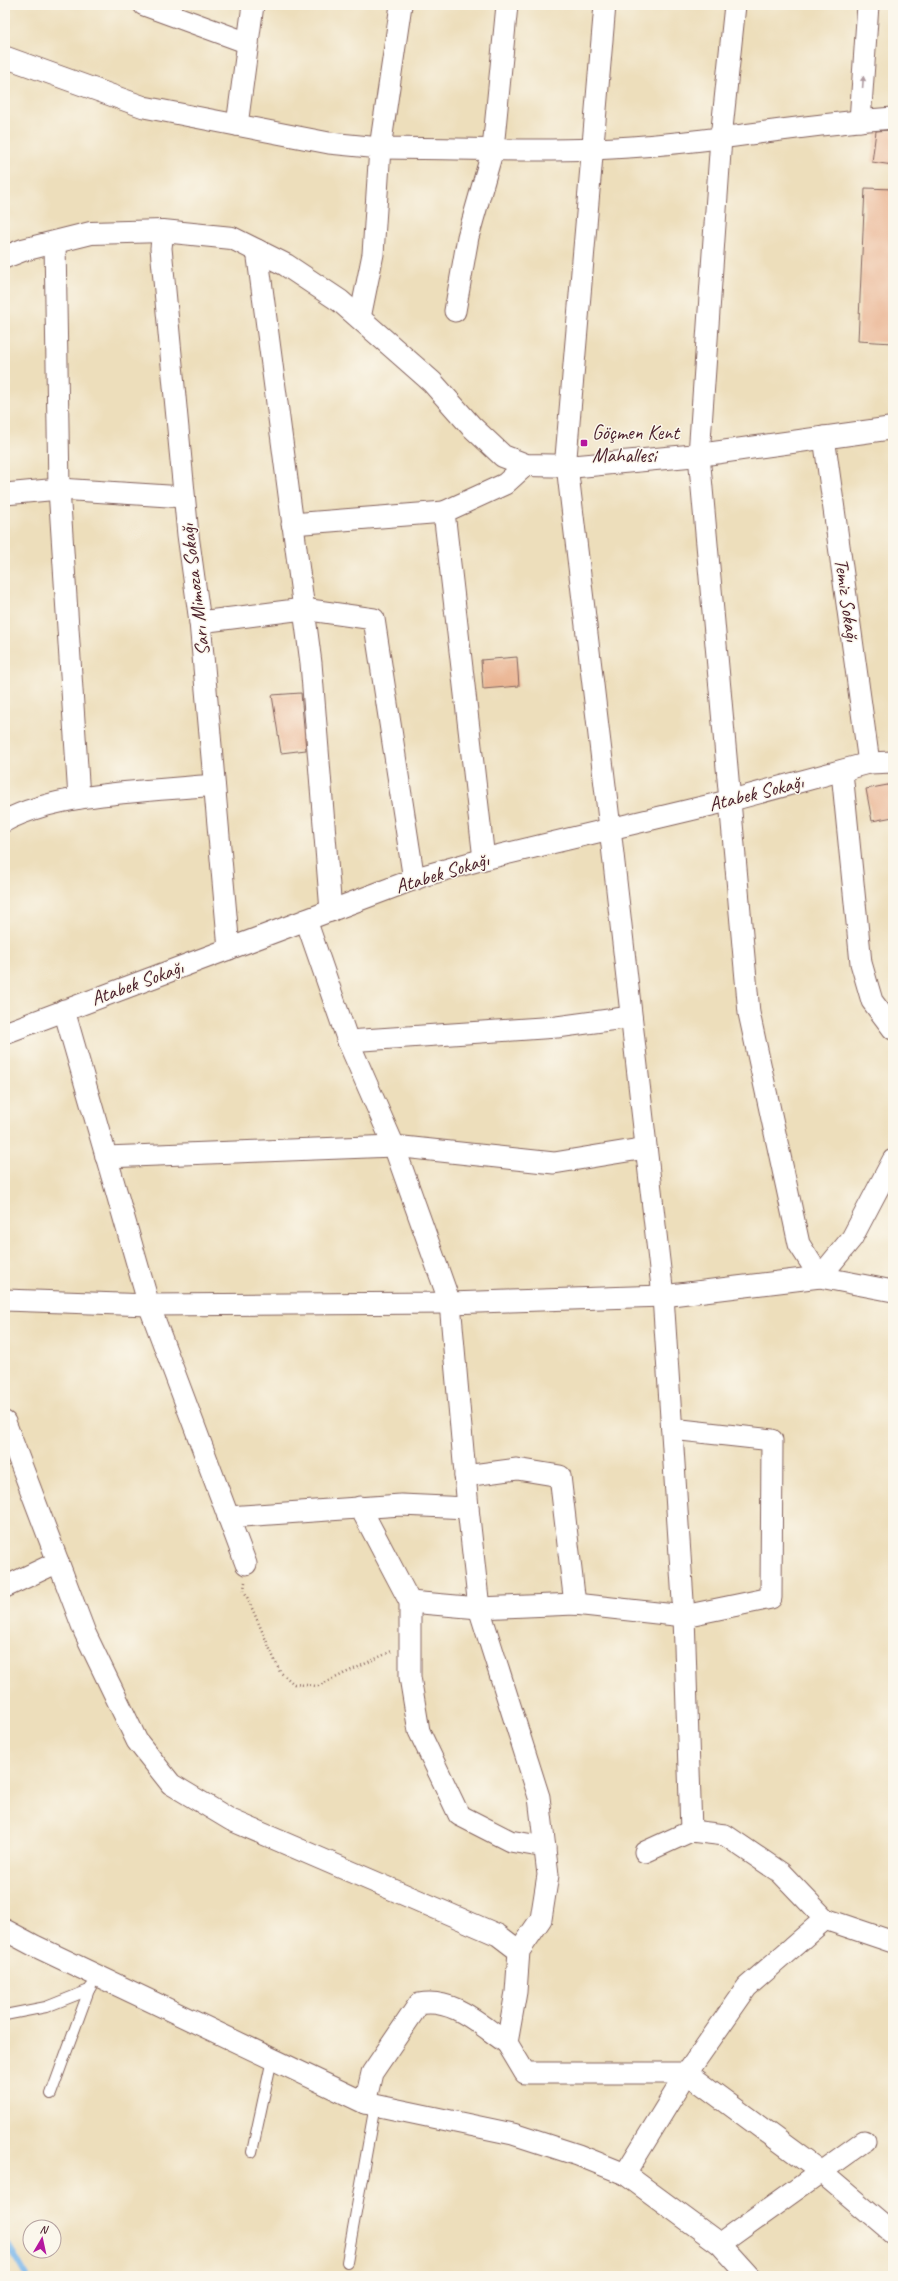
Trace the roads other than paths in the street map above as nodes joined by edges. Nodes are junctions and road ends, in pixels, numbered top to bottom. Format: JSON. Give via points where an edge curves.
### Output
{"nodes":[{"id":1,"x":144,"y":5,"type":"edge"},
{"id":2,"x":253,"y":5,"type":"edge"},
{"id":3,"x":402,"y":5,"type":"edge"},
{"id":4,"x":507,"y":5,"type":"edge"},
{"id":5,"x":605,"y":5,"type":"edge"},
{"id":6,"x":735,"y":5,"type":"edge"},
{"id":7,"x":868,"y":5,"type":"edge"},
{"id":8,"x":248,"y":43,"type":"junction"},
{"id":9,"x":5,"y":57,"type":"edge"},
{"id":10,"x":893,"y":118,"type":"edge"},
{"id":11,"x":860,"y":121,"type":"junction"},
{"id":12,"x":238,"y":125,"type":"junction"},
{"id":13,"x":721,"y":138,"type":"junction"},
{"id":14,"x":380,"y":148,"type":"junction"},
{"id":15,"x":493,"y":149,"type":"junction"},
{"id":16,"x":592,"y":149,"type":"junction"},
{"id":17,"x":163,"y":231,"type":"junction"},
{"id":18,"x":55,"y":242,"type":"junction"},
{"id":19,"x":257,"y":250,"type":"junction"},
{"id":20,"x":5,"y":257,"type":"edge"},
{"id":21,"x":455,"y":311,"type":"dead end"},
{"id":22,"x":360,"y":318,"type":"junction"},
{"id":23,"x":893,"y":428,"type":"edge"},
{"id":24,"x":824,"y":437,"type":"junction"},
{"id":25,"x":699,"y":454,"type":"junction"},
{"id":26,"x":526,"y":465,"type":"junction"},
{"id":27,"x":567,"y":466,"type":"junction"},
{"id":28,"x":59,"y":489,"type":"junction"},
{"id":29,"x":5,"y":494,"type":"edge"},
{"id":30,"x":184,"y":496,"type":"junction"},
{"id":31,"x":444,"y":512,"type":"junction"},
{"id":32,"x":292,"y":524,"type":"junction"},
{"id":33,"x":303,"y":609,"type":"junction"},
{"id":34,"x":200,"y":622,"type":"junction"},
{"id":35,"x":893,"y":762,"type":"edge"},
{"id":36,"x":869,"y":763,"type":"junction"},
{"id":37,"x":842,"y":772,"type":"junction"},
{"id":38,"x":214,"y":785,"type":"junction"},
{"id":39,"x":79,"y":798,"type":"junction"},
{"id":40,"x":732,"y":800,"type":"junction"},
{"id":41,"x":5,"y":821,"type":"edge"},
{"id":42,"x":610,"y":828,"type":"junction"},
{"id":43,"x":484,"y":859,"type":"junction"},
{"id":44,"x":414,"y":880,"type":"junction"},
{"id":45,"x":332,"y":911,"type":"junction"},
{"id":46,"x":306,"y":920,"type":"junction"},
{"id":47,"x":229,"y":949,"type":"junction"},
{"id":48,"x":64,"y":1010,"type":"junction"},
{"id":49,"x":631,"y":1017,"type":"junction"},
{"id":50,"x":893,"y":1029,"type":"edge"},
{"id":51,"x":5,"y":1032,"type":"edge"},
{"id":52,"x":348,"y":1040,"type":"junction"},
{"id":53,"x":394,"y":1146,"type":"junction"},
{"id":54,"x":646,"y":1148,"type":"junction"},
{"id":55,"x":106,"y":1157,"type":"junction"},
{"id":56,"x":893,"y":1160,"type":"edge"},
{"id":57,"x":820,"y":1277,"type":"junction"},
{"id":58,"x":893,"y":1291,"type":"edge"},
{"id":59,"x":663,"y":1296,"type":"junction"},
{"id":60,"x":5,"y":1300,"type":"edge"},
{"id":61,"x":450,"y":1303,"type":"junction"},
{"id":62,"x":149,"y":1305,"type":"junction"},
{"id":63,"x":5,"y":1422,"type":"edge"},
{"id":64,"x":672,"y":1430,"type":"junction"},
{"id":65,"x":465,"y":1476,"type":"junction"},
{"id":66,"x":360,"y":1507,"type":"junction"},
{"id":67,"x":468,"y":1508,"type":"junction"},
{"id":68,"x":228,"y":1517,"type":"junction"},
{"id":69,"x":58,"y":1562,"type":"junction"},
{"id":70,"x":246,"y":1564,"type":"road end"},
{"id":71,"x":5,"y":1587,"type":"edge"},
{"id":72,"x":410,"y":1602,"type":"junction"},
{"id":73,"x":575,"y":1604,"type":"junction"},
{"id":74,"x":479,"y":1608,"type":"junction"},
{"id":75,"x":684,"y":1616,"type":"junction"},
{"id":76,"x":691,"y":1830,"type":"junction"},
{"id":77,"x":545,"y":1847,"type":"junction"},
{"id":78,"x":645,"y":1852,"type":"dead end"},
{"id":79,"x":825,"y":1919,"type":"junction"},
{"id":80,"x":5,"y":1930,"type":"edge"},
{"id":81,"x":893,"y":1942,"type":"edge"},
{"id":82,"x":519,"y":1951,"type":"junction"},
{"id":83,"x":93,"y":1983,"type":"junction"},
{"id":84,"x":5,"y":2015,"type":"edge"},
{"id":85,"x":507,"y":2043,"type":"junction"},
{"id":86,"x":272,"y":2059,"type":"junction"},
{"id":87,"x":687,"y":2073,"type":"junction"},
{"id":88,"x":51,"y":2094,"type":"dead end"},
{"id":89,"x":370,"y":2104,"type":"junction"},
{"id":90,"x":864,"y":2141,"type":"dead end"},
{"id":91,"x":252,"y":2152,"type":"dead end"},
{"id":92,"x":821,"y":2172,"type":"junction"},
{"id":93,"x":625,"y":2174,"type":"junction"},
{"id":94,"x":893,"y":2233,"type":"edge"},
{"id":95,"x":720,"y":2244,"type":"junction"},
{"id":96,"x":346,"y":2262,"type":"dead end"},
{"id":97,"x":749,"y":2276,"type":"edge"}],
"edges":[{"from":1,"to":8,"type":"street"},
{"from":2,"to":8,"type":"street"},
{"from":3,"to":14,"type":"street"},
{"from":4,"to":15,"type":"street"},
{"from":5,"to":16,"type":"street"},
{"from":6,"to":13,"type":"street"},
{"from":11,"to":7,"type":"street","one_way":true},
{"from":8,"to":12,"type":"street"},
{"from":9,"to":12,"type":"street","via":[[144,107]]},
{"from":10,"to":11,"type":"street"},
{"from":11,"to":13,"type":"street"},
{"from":12,"to":14,"type":"street","via":[[328,143]]},
{"from":13,"to":16,"type":"street"},
{"from":13,"to":25,"type":"street"},
{"from":14,"to":15,"type":"street"},
{"from":14,"to":22,"type":"street","via":[[373,254]]},
{"from":15,"to":16,"type":"street"},
{"from":15,"to":21,"type":"street","via":[[468,237]]},
{"from":16,"to":27,"type":"street"},
{"from":17,"to":18,"type":"street","via":[[91,233]]},
{"from":17,"to":19,"type":"street","via":[[232,238]]},
{"from":17,"to":30,"type":"street","name":"Sarı Mimoza Sokağı","via":[[161,248]]},
{"from":18,"to":20,"type":"street"},
{"from":18,"to":28,"type":"street"},
{"from":19,"to":22,"type":"street","via":[[286,265],[340,301]]},
{"from":19,"to":32,"type":"street"},
{"from":22,"to":26,"type":"street","via":[[432,382],[471,426],[503,456]]},
{"from":23,"to":24,"type":"street"},
{"from":24,"to":25,"type":"street"},
{"from":24,"to":36,"type":"street","name":"Temiz Sokağı"},
{"from":25,"to":27,"type":"street"},
{"from":25,"to":40,"type":"street"},
{"from":26,"to":27,"type":"street"},
{"from":26,"to":31,"type":"street","via":[[505,484]]},
{"from":27,"to":42,"type":"street"},
{"from":28,"to":29,"type":"street"},
{"from":28,"to":30,"type":"street"},
{"from":28,"to":39,"type":"street"},
{"from":30,"to":34,"type":"street","name":"Sarı Mimoza Sokağı"},
{"from":31,"to":32,"type":"street"},
{"from":31,"to":43,"type":"street"},
{"from":32,"to":33,"type":"street"},
{"from":33,"to":34,"type":"street"},
{"from":33,"to":44,"type":"street","via":[[374,619]]},
{"from":33,"to":45,"type":"street","via":[[311,663]]},
{"from":34,"to":38,"type":"street","name":"Sarı Mimoza Sokağı"},
{"from":35,"to":36,"type":"street","name":"Atabek Sokağı"},
{"from":36,"to":37,"type":"street","name":"Atabek Sokağı"},
{"from":37,"to":40,"type":"street","name":"Atabek Sokağı"},
{"from":37,"to":50,"type":"street","via":[[861,963],[872,1001]]},
{"from":38,"to":39,"type":"street"},
{"from":38,"to":47,"type":"street","name":"Sarı Mimoza Sokağı"},
{"from":39,"to":41,"type":"street","via":[[21,813]]},
{"from":40,"to":42,"type":"street","name":"Atabek Sokağı"},
{"from":40,"to":57,"type":"street","via":[[750,1013],[799,1244]]},
{"from":42,"to":43,"type":"street","name":"Atabek Sokağı"},
{"from":42,"to":49,"type":"street"},
{"from":43,"to":44,"type":"street","name":"Atabek Sokağı"},
{"from":44,"to":45,"type":"street","name":"Atabek Sokağı"},
{"from":45,"to":46,"type":"street","name":"Atabek Sokağı"},
{"from":46,"to":47,"type":"street","name":"Atabek Sokağı"},
{"from":46,"to":52,"type":"street"},
{"from":47,"to":48,"type":"street","name":"Atabek Sokağı"},
{"from":48,"to":51,"type":"street","name":"Atabek Sokağı"},
{"from":48,"to":55,"type":"street"},
{"from":49,"to":52,"type":"street","via":[[557,1027]]},
{"from":49,"to":54,"type":"street"},
{"from":52,"to":53,"type":"street"},
{"from":53,"to":54,"type":"street","via":[[554,1163]]},
{"from":53,"to":55,"type":"street"},
{"from":53,"to":61,"type":"street"},
{"from":54,"to":59,"type":"street"},
{"from":55,"to":62,"type":"street"},
{"from":56,"to":57,"type":"street","via":[[852,1238]]},
{"from":57,"to":58,"type":"street"},
{"from":57,"to":59,"type":"street"},
{"from":59,"to":61,"type":"street"},
{"from":59,"to":64,"type":"street"},
{"from":60,"to":62,"type":"street"},
{"from":61,"to":62,"type":"street"},
{"from":61,"to":65,"type":"street"},
{"from":62,"to":68,"type":"street"},
{"from":63,"to":69,"type":"street"},
{"from":64,"to":75,"type":"street"},
{"from":64,"to":75,"type":"street","via":[[772,1440],[771,1598]]},
{"from":65,"to":67,"type":"street"},
{"from":65,"to":73,"type":"street","via":[[517,1469],[560,1476]]},
{"from":66,"to":67,"type":"street","via":[[401,1505]]},
{"from":66,"to":68,"type":"street"},
{"from":66,"to":72,"type":"street"},
{"from":67,"to":74,"type":"street"},
{"from":68,"to":70,"type":"street"},
{"from":69,"to":71,"type":"street"},
{"from":69,"to":82,"type":"street","via":[[85,1633],[137,1741],[171,1784],[231,1820],[498,1936]]},
{"from":72,"to":74,"type":"street"},
{"from":72,"to":77,"type":"street","via":[[410,1677],[419,1731],[458,1815],[510,1840]]},
{"from":73,"to":74,"type":"street"},
{"from":73,"to":75,"type":"street"},
{"from":74,"to":77,"type":"street","via":[[539,1797]]},
{"from":75,"to":76,"type":"street"},
{"from":76,"to":78,"type":"street"},
{"from":76,"to":79,"type":"street","via":[[725,1835],[781,1873]]},
{"from":77,"to":82,"type":"street","via":[[548,1875],[540,1919]]},
{"from":79,"to":81,"type":"street"},
{"from":79,"to":87,"type":"street","via":[[747,1986]]},
{"from":80,"to":83,"type":"street"},
{"from":82,"to":85,"type":"street","via":[[516,1992]]},
{"from":83,"to":84,"type":"lane","via":[[46,2007]]},
{"from":83,"to":86,"type":"street"},
{"from":83,"to":88,"type":"lane"},
{"from":85,"to":87,"type":"street","via":[[524,2073]]},
{"from":85,"to":89,"type":"street","via":[[452,2006],[431,2002],[419,2004],[372,2073]]},
{"from":86,"to":89,"type":"street"},
{"from":86,"to":91,"type":"lane"},
{"from":87,"to":92,"type":"street"},
{"from":87,"to":93,"type":"street"},
{"from":89,"to":93,"type":"street","via":[[513,2134],[578,2155]]},
{"from":89,"to":96,"type":"lane"},
{"from":90,"to":92,"type":"street"},
{"from":92,"to":94,"type":"street"},
{"from":92,"to":95,"type":"street"},
{"from":93,"to":95,"type":"street"},
{"from":95,"to":97,"type":"street"}]}
